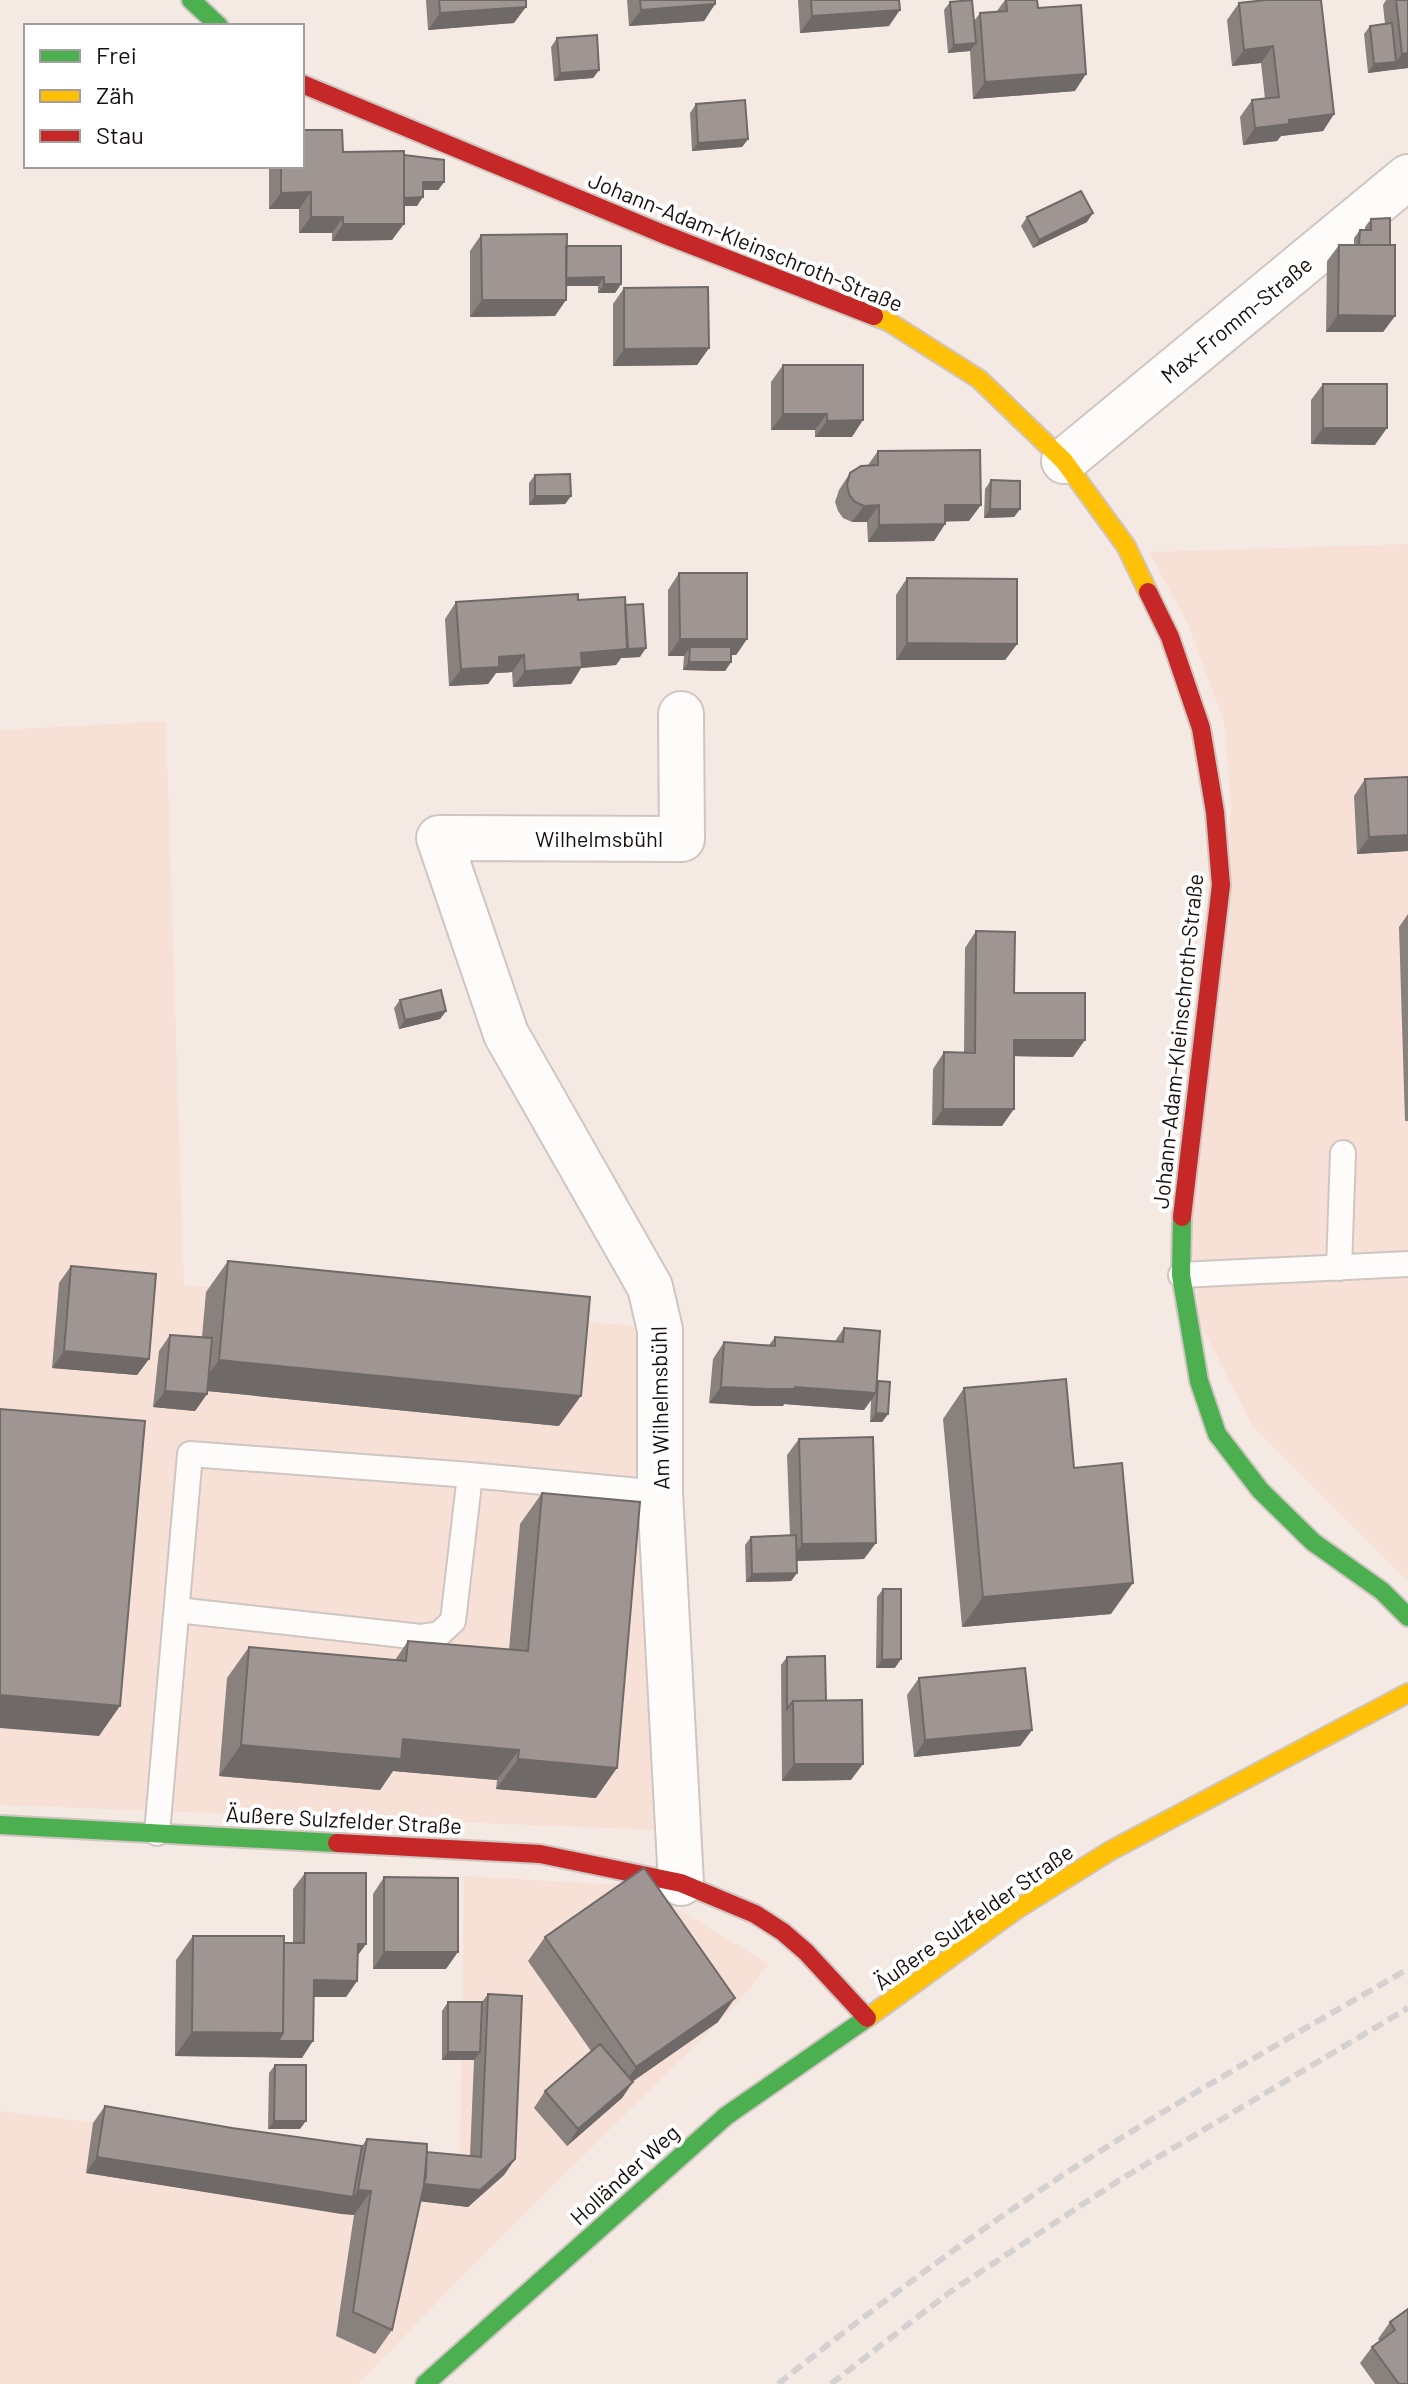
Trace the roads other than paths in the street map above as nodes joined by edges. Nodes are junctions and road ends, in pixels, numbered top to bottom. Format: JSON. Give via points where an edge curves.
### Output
{"nodes":[{"id":1,"x":191,"y":0,"type":"edge"},
{"id":2,"x":217,"y":24,"type":"edge"},
{"id":3,"x":304,"y":85,"type":"edge"},
{"id":4,"x":1408,"y":177,"type":"edge"},
{"id":5,"x":1064,"y":461,"type":"junction"},
{"id":6,"x":681,"y":714,"type":"dead end"},
{"id":7,"x":439,"y":838,"type":"joint"},
{"id":8,"x":1343,"y":1153,"type":"dead end"},
{"id":9,"x":1408,"y":1264,"type":"edge"},
{"id":10,"x":1339,"y":1268,"type":"junction"},
{"id":11,"x":1181,"y":1275,"type":"junction"},
{"id":12,"x":470,"y":1475,"type":"junction"},
{"id":13,"x":660,"y":1493,"type":"junction"},
{"id":14,"x":177,"y":1610,"type":"junction"},
{"id":15,"x":1408,"y":1617,"type":"edge"},
{"id":16,"x":1408,"y":1693,"type":"edge"},
{"id":17,"x":0,"y":1825,"type":"edge"},
{"id":18,"x":157,"y":1833,"type":"junction"},
{"id":19,"x":681,"y":1883,"type":"junction"},
{"id":20,"x":867,"y":2018,"type":"junction"},
{"id":21,"x":425,"y":2384,"type":"edge"}],
"edges":[{"from":1,"to":2,"type":"street"},
{"from":3,"to":5,"type":"street","name":"Johann-Adam-Kleinschroth-Straße","via":[[889,322],[979,379]]},
{"from":4,"to":5,"type":"street","name":"Max-Fromm-Straße"},
{"from":5,"to":11,"type":"street","name":"Johann-Adam-Kleinschroth-Straße","via":[[1126,546],[1170,637],[1201,728],[1215,812],[1221,885],[1182,1216]]},
{"from":6,"to":7,"type":"street","name":"Wilhelmsbühl","via":[[682,839]]},
{"from":7,"to":13,"type":"street","name":"Am Wilhelmsbühl","via":[[506,1034],[650,1287],[660,1330]]},
{"from":8,"to":10,"type":"lane"},
{"from":9,"to":10,"type":"lane"},
{"from":10,"to":11,"type":"lane"},
{"from":11,"to":15,"type":"street","name":"Johann-Adam-Kleinschroth-Straße","via":[[1199,1381],[1217,1434],[1260,1490],[1313,1542],[1382,1591]]},
{"from":12,"to":13,"type":"lane"},
{"from":12,"to":14,"type":"lane","via":[[453,1621],[439,1634],[421,1637]]},
{"from":12,"to":14,"type":"lane","via":[[190,1454]]},
{"from":13,"to":19,"type":"street","name":"Am Wilhelmsbühl"},
{"from":14,"to":18,"type":"lane"},
{"from":16,"to":20,"type":"street","name":"Äußere Sulzfelder Straße","via":[[1110,1851],[1017,1909]]},
{"from":17,"to":18,"type":"street","name":"Äußere Sulzfelder Straße"},
{"from":18,"to":19,"type":"street","name":"Äußere Sulzfelder Straße","via":[[540,1854]]},
{"from":19,"to":20,"type":"street","name":"Äußere Sulzfelder Straße","via":[[755,1914],[783,1932]]},
{"from":20,"to":21,"type":"street","name":"Holländer Weg","via":[[726,2116]]}]}
